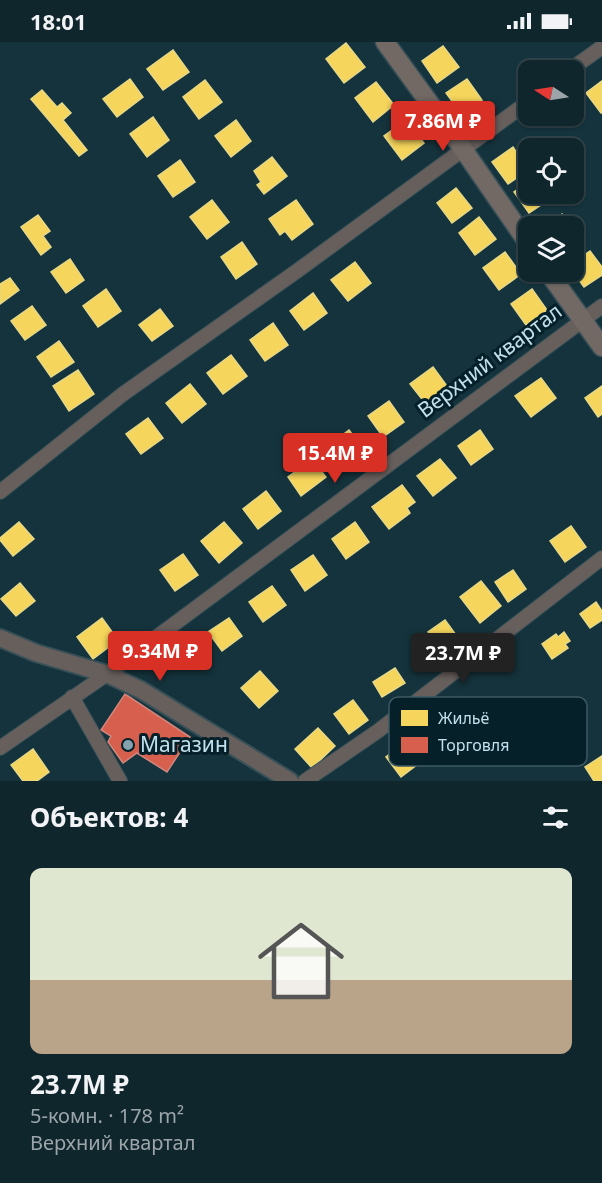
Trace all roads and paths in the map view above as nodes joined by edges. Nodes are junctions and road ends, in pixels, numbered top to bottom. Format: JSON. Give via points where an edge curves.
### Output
{"nodes":[{"id":1,"x":385,"y":42,"type":"edge"},
{"id":2,"x":602,"y":47,"type":"edge"},
{"id":3,"x":584,"y":60,"type":"edge"},
{"id":4,"x":518,"y":109,"type":"edge"},
{"id":5,"x":463,"y":149,"type":"junction"},
{"id":6,"x":518,"y":229,"type":"edge"},
{"id":7,"x":555,"y":282,"type":"edge"},
{"id":8,"x":602,"y":306,"type":"edge"},
{"id":9,"x":581,"y":320,"type":"junction"},
{"id":10,"x":602,"y":347,"type":"edge"},
{"id":11,"x":0,"y":492,"type":"edge"},
{"id":12,"x":602,"y":558,"type":"edge"},
{"id":13,"x":0,"y":638,"type":"edge"},
{"id":14,"x":107,"y":674,"type":"junction"},
{"id":15,"x":72,"y":697,"type":"junction"},
{"id":16,"x":422,"y":697,"type":"edge"},
{"id":17,"x":389,"y":723,"type":"edge"},
{"id":18,"x":0,"y":748,"type":"edge"},
{"id":19,"x":120,"y":781,"type":"edge"},
{"id":20,"x":291,"y":781,"type":"edge"},
{"id":21,"x":305,"y":781,"type":"edge"}],
"edges":[{"from":1,"to":5,"type":"main road"},
{"from":2,"to":3,"type":"street"},
{"from":4,"to":5,"type":"street"},
{"from":5,"to":6,"type":"main road"},
{"from":5,"to":11,"type":"street","via":[[123,394]]},
{"from":7,"to":9,"type":"main road","name":"Верхний квартал"},
{"from":8,"to":9,"type":"street"},
{"from":9,"to":10,"type":"main road","name":"Верхний квартал"},
{"from":9,"to":14,"type":"street","name":"Верхний квартал"},
{"from":12,"to":16,"type":"street"},
{"from":13,"to":14,"type":"street"},
{"from":14,"to":15,"type":"street","name":"Верхний квартал"},
{"from":14,"to":20,"type":"street","via":[[141,690]]},
{"from":15,"to":18,"type":"street","name":"Верхний квартал"},
{"from":15,"to":19,"type":"street"},
{"from":17,"to":21,"type":"street"}]}
